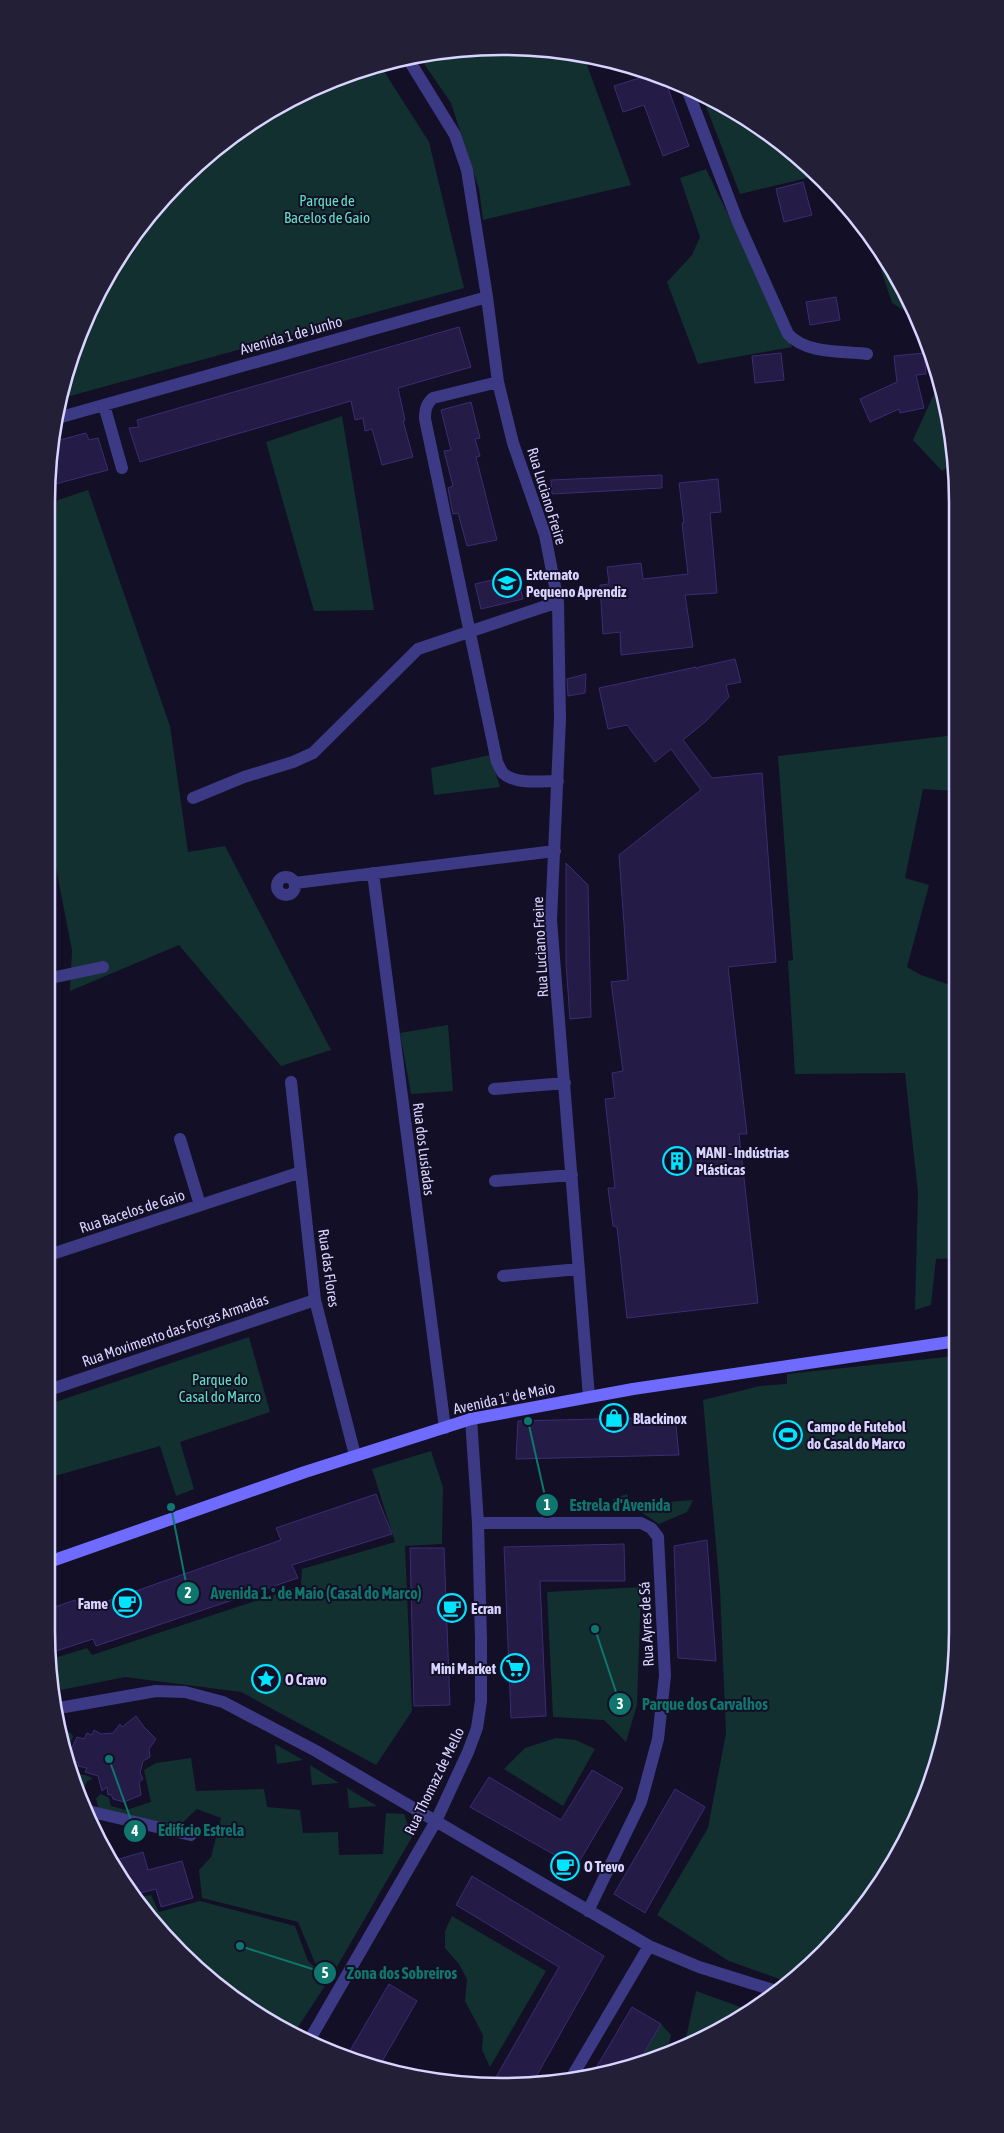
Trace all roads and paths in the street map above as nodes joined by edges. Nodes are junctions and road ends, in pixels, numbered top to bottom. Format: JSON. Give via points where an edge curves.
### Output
{"nodes":[{"id":1,"x":412,"y":65,"type":"edge"},
{"id":2,"x":690,"y":97,"type":"edge"},
{"id":3,"x":487,"y":297,"type":"junction"},
{"id":4,"x":867,"y":354,"type":"dead end"},
{"id":5,"x":498,"y":382,"type":"junction"},
{"id":6,"x":104,"y":405,"type":"junction"},
{"id":7,"x":64,"y":416,"type":"edge"},
{"id":8,"x":122,"y":468,"type":"dead end"},
{"id":9,"x":558,"y":602,"type":"junction"},
{"id":10,"x":471,"y":631,"type":"junction"},
{"id":11,"x":558,"y":781,"type":"junction"},
{"id":12,"x":193,"y":798,"type":"dead end"},
{"id":13,"x":554,"y":851,"type":"junction"},
{"id":14,"x":372,"y":873,"type":"junction"},
{"id":15,"x":295,"y":883,"type":"dead end"},
{"id":16,"x":103,"y":967,"type":"dead end"},
{"id":17,"x":55,"y":977,"type":"edge"},
{"id":18,"x":292,"y":1082,"type":"dead end"},
{"id":19,"x":565,"y":1083,"type":"junction"},
{"id":20,"x":494,"y":1089,"type":"dead end"},
{"id":21,"x":180,"y":1139,"type":"dead end"},
{"id":22,"x":301,"y":1172,"type":"junction"},
{"id":23,"x":572,"y":1175,"type":"junction"},
{"id":24,"x":495,"y":1181,"type":"dead end"},
{"id":25,"x":200,"y":1205,"type":"junction"},
{"id":26,"x":55,"y":1253,"type":"edge"},
{"id":27,"x":580,"y":1269,"type":"junction"},
{"id":28,"x":503,"y":1276,"type":"dead end"},
{"id":29,"x":315,"y":1300,"type":"junction"},
{"id":30,"x":949,"y":1342,"type":"edge"},
{"id":31,"x":55,"y":1388,"type":"edge"},
{"id":32,"x":589,"y":1397,"type":"junction"},
{"id":33,"x":471,"y":1419,"type":"junction"},
{"id":34,"x":445,"y":1428,"type":"junction"},
{"id":35,"x":355,"y":1455,"type":"junction"},
{"id":36,"x":478,"y":1523,"type":"junction"},
{"id":37,"x":55,"y":1559,"type":"edge"},
{"id":38,"x":62,"y":1707,"type":"edge"},
{"id":39,"x":94,"y":1812,"type":"edge"},
{"id":40,"x":436,"y":1821,"type":"junction"},
{"id":41,"x":191,"y":1835,"type":"dead end"},
{"id":42,"x":588,"y":1911,"type":"junction"},
{"id":43,"x":649,"y":1946,"type":"junction"},
{"id":44,"x":770,"y":1989,"type":"edge"},
{"id":45,"x":312,"y":2036,"type":"edge"},
{"id":46,"x":575,"y":2071,"type":"edge"}],
"edges":[{"from":1,"to":3,"type":"street","name":"Rua Luciano Freire","via":[[455,135],[467,170]]},
{"from":2,"to":4,"type":"street","via":[[737,220],[788,334],[806,347]]},
{"from":3,"to":5,"type":"street","name":"Rua Luciano Freire"},
{"from":3,"to":6,"type":"street","name":"Avenida 1 de Junho"},
{"from":5,"to":9,"type":"street","name":"Rua Luciano Freire","via":[[513,443],[545,535]]},
{"from":5,"to":10,"type":"street","via":[[433,398],[425,409],[429,443]]},
{"from":6,"to":7,"type":"street","name":"Avenida 1 de Junho"},
{"from":6,"to":8,"type":"street"},
{"from":9,"to":10,"type":"street"},
{"from":9,"to":11,"type":"street","name":"Rua Luciano Freire"},
{"from":10,"to":11,"type":"street","via":[[493,744],[502,772],[512,778]]},
{"from":10,"to":12,"type":"street","via":[[418,649],[313,753]]},
{"from":11,"to":13,"type":"street","name":"Rua Luciano Freire"},
{"from":13,"to":14,"type":"street"},
{"from":13,"to":19,"type":"street","name":"Rua Luciano Freire","via":[[551,920]]},
{"from":14,"to":15,"type":"street"},
{"from":14,"to":34,"type":"street","name":"Rua dos Lusíadas"},
{"from":16,"to":17,"type":"street"},
{"from":18,"to":22,"type":"street","name":"Rua das Flores"},
{"from":19,"to":20,"type":"street"},
{"from":19,"to":23,"type":"street","name":"Rua Luciano Freire"},
{"from":21,"to":25,"type":"street","name":"Rua Bacelos de Gaio"},
{"from":22,"to":25,"type":"street","name":"Rua Bacelos de Gaio"},
{"from":22,"to":29,"type":"street","name":"Rua das Flores"},
{"from":23,"to":24,"type":"street"},
{"from":23,"to":27,"type":"street","name":"Rua Luciano Freire"},
{"from":25,"to":26,"type":"street","name":"Rua Bacelos de Gaio"},
{"from":27,"to":28,"type":"street"},
{"from":27,"to":32,"type":"street","name":"Rua Luciano Freire"},
{"from":29,"to":31,"type":"street","name":"Rua Movimento das Forças Armadas"},
{"from":29,"to":35,"type":"street","name":"Rua das Flores"},
{"from":30,"to":32,"type":"street","name":"Avenida 1º de Maio"},
{"from":32,"to":33,"type":"street","name":"Avenida 1º de Maio"},
{"from":33,"to":34,"type":"street","name":"Avenida 1º de Maio"},
{"from":33,"to":36,"type":"street","name":"Rua Thomaz de Mello"},
{"from":34,"to":35,"type":"street","name":"Avenida 1º de Maio"},
{"from":35,"to":37,"type":"street","name":"Avenida 1º de Maio"},
{"from":36,"to":40,"type":"street","name":"Rua Thomaz de Mello","via":[[480,1713],[472,1745]]},
{"from":36,"to":42,"type":"street","name":"Rua Ayres de Sá","via":[[641,1523],[658,1537],[665,1676],[658,1739],[641,1802]]},
{"from":38,"to":40,"type":"street","via":[[156,1691],[185,1692],[214,1699],[244,1712]]},
{"from":39,"to":41,"type":"street"},
{"from":40,"to":42,"type":"street"},
{"from":40,"to":45,"type":"street","name":"Rua Thomaz de Mello"},
{"from":42,"to":43,"type":"street"},
{"from":43,"to":44,"type":"street","via":[[700,1967]]},
{"from":43,"to":46,"type":"street"}]}
